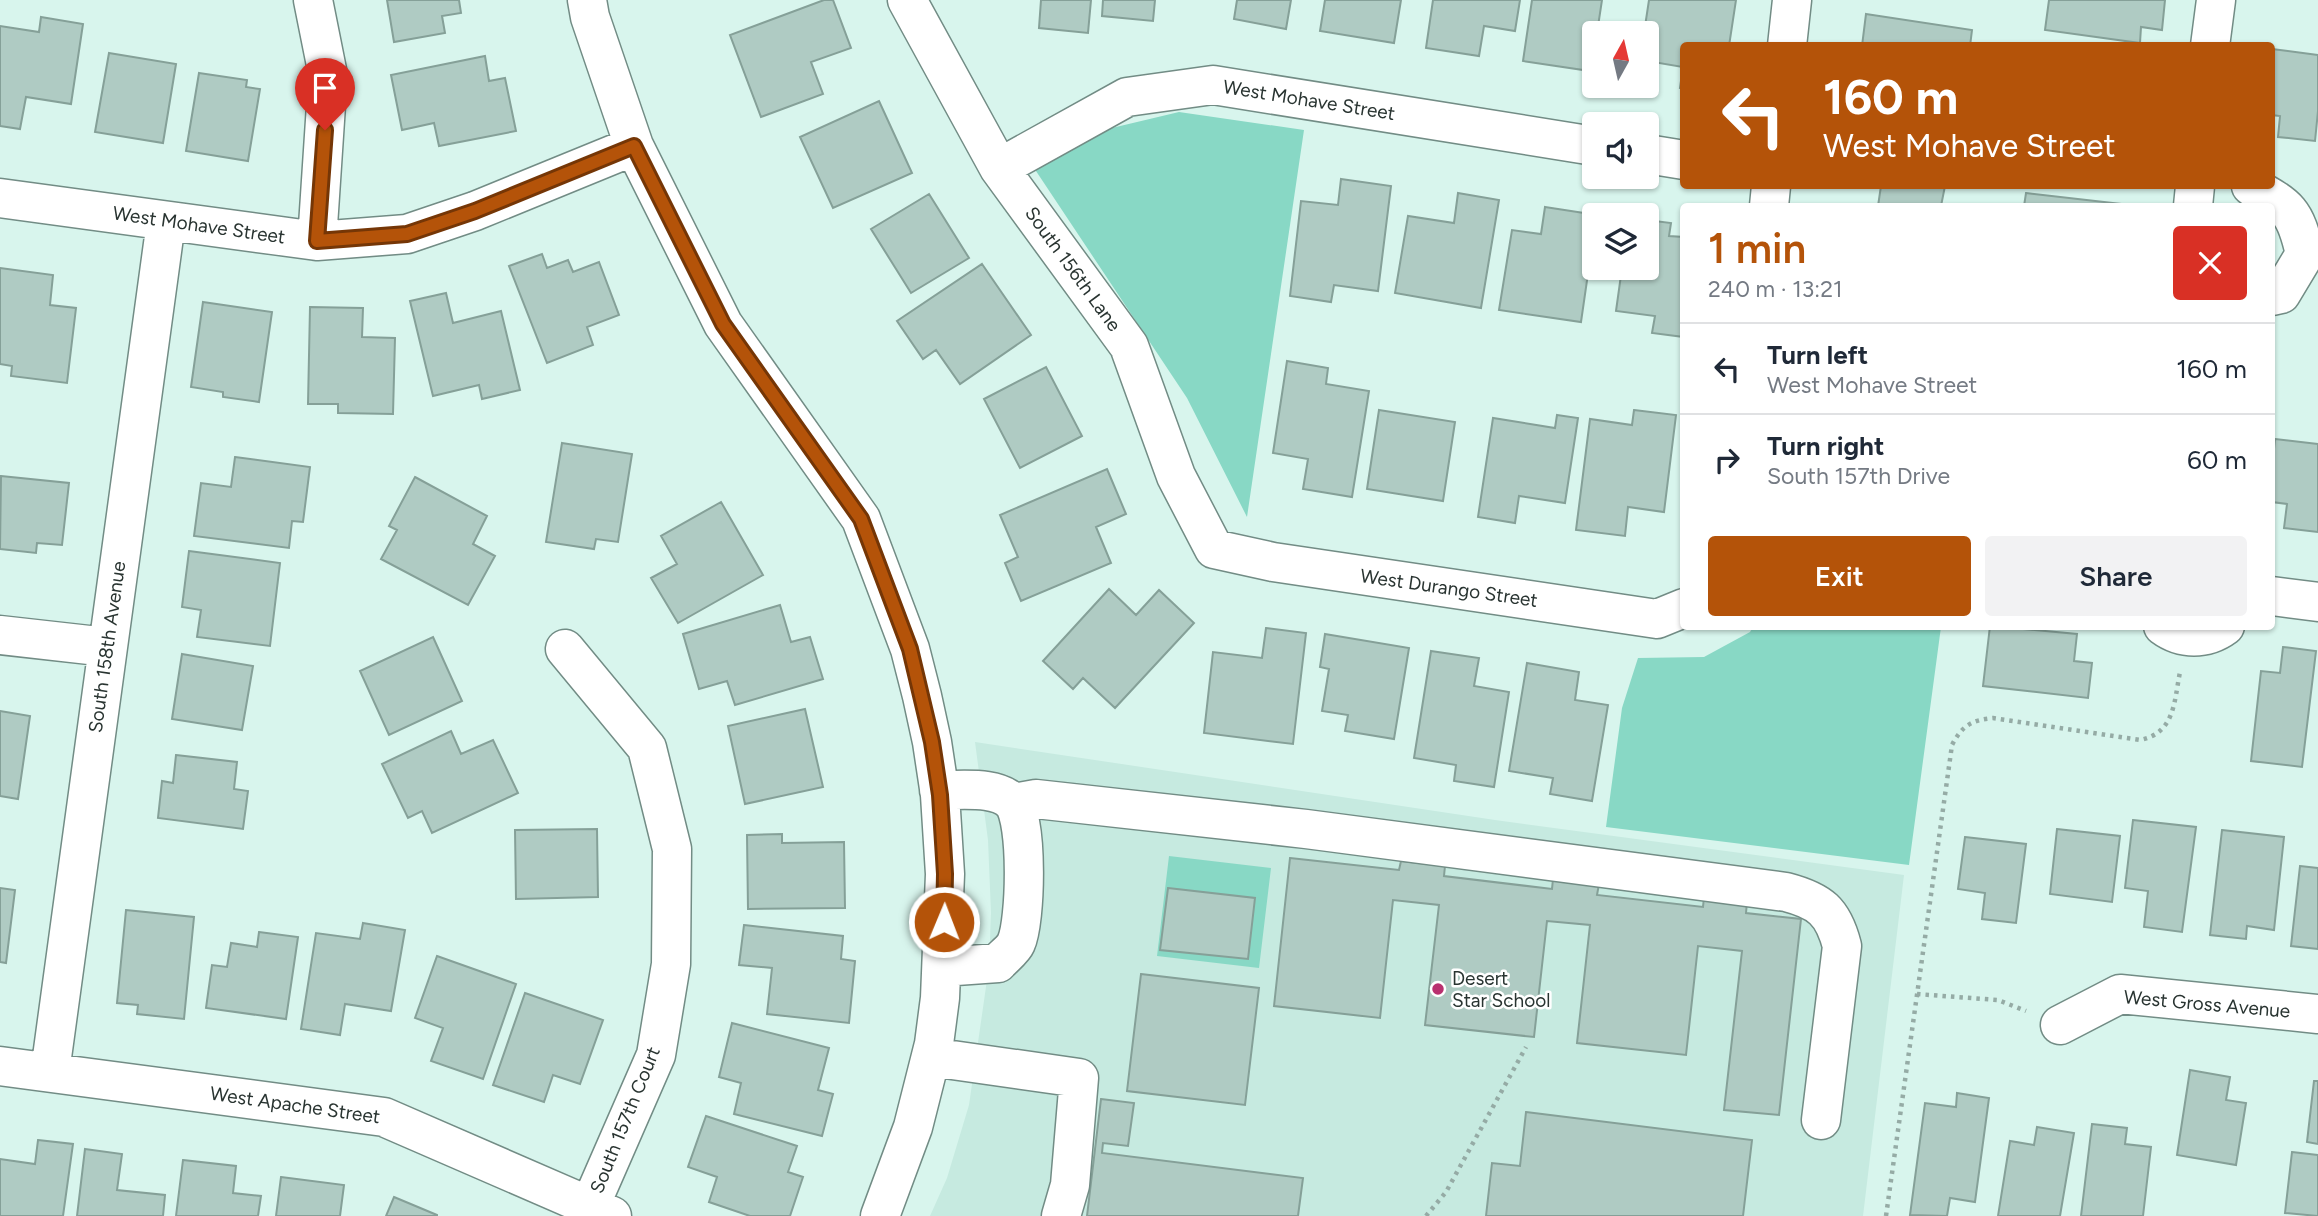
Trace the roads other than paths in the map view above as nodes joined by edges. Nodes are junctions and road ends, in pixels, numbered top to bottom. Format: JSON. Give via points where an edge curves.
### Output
{"nodes":[{"id":1,"x":313,"y":0,"type":"edge"},
{"id":2,"x":587,"y":0,"type":"edge"},
{"id":3,"x":907,"y":0,"type":"edge"},
{"id":4,"x":1792,"y":0,"type":"edge"},
{"id":5,"x":2216,"y":0,"type":"edge"},
{"id":6,"x":1787,"y":42,"type":"edge"},
{"id":7,"x":2211,"y":42,"type":"edge"},
{"id":8,"x":1582,"y":144,"type":"edge"},
{"id":9,"x":634,"y":146,"type":"junction"},
{"id":10,"x":1659,"y":156,"type":"edge"},
{"id":11,"x":1680,"y":159,"type":"edge"},
{"id":12,"x":999,"y":168,"type":"junction"},
{"id":13,"x":2256,"y":189,"type":"edge"},
{"id":14,"x":0,"y":198,"type":"edge"},
{"id":15,"x":166,"y":222,"type":"junction"},
{"id":16,"x":317,"y":241,"type":"junction"},
{"id":17,"x":2275,"y":295,"type":"edge"},
{"id":18,"x":1214,"y":549,"type":"joint"},
{"id":19,"x":2275,"y":596,"type":"edge"},
{"id":20,"x":2318,"y":602,"type":"edge"},
{"id":21,"x":1680,"y":610,"type":"edge"},
{"id":22,"x":2220,"y":630,"type":"edge"},
{"id":23,"x":2174,"y":632,"type":"edge"},
{"id":24,"x":0,"y":635,"type":"edge"},
{"id":25,"x":107,"y":647,"type":"junction"},
{"id":26,"x":565,"y":649,"type":"dead end"},
{"id":27,"x":939,"y":790,"type":"junction"},
{"id":28,"x":1013,"y":803,"type":"junction"},
{"id":29,"x":942,"y":967,"type":"junction"},
{"id":30,"x":2318,"y":1014,"type":"edge"},
{"id":31,"x":2060,"y":1025,"type":"road end"},
{"id":32,"x":931,"y":1057,"type":"junction"},
{"id":33,"x":0,"y":1066,"type":"edge"},
{"id":34,"x":50,"y":1072,"type":"junction"},
{"id":35,"x":1821,"y":1120,"type":"dead end"},
{"id":36,"x":601,"y":1211,"type":"edge"},
{"id":37,"x":880,"y":1216,"type":"edge"},
{"id":38,"x":1060,"y":1216,"type":"edge"}],
"edges":[{"from":1,"to":16,"type":"street","via":[[328,75]]},
{"from":2,"to":9,"type":"street"},
{"from":3,"to":12,"type":"street","name":"South 156th Lane"},
{"from":4,"to":6,"type":"street"},
{"from":5,"to":7,"type":"street"},
{"from":8,"to":12,"type":"street","name":"West Mohave Street","via":[[1213,85],[1127,97]]},
{"from":9,"to":16,"type":"street","name":"West Mohave Street","via":[[407,234]]},
{"from":9,"to":27,"type":"street","via":[[723,324],[861,519],[910,649]]},
{"from":10,"to":11,"type":"street"},
{"from":12,"to":18,"type":"street","name":"South 156th Lane","via":[[1129,346],[1176,476]]},
{"from":13,"to":17,"type":"street","via":[[2282,203],[2299,225],[2305,254],[2281,294]]},
{"from":14,"to":15,"type":"street","name":"West Mohave Street"},
{"from":15,"to":16,"type":"street","name":"West Mohave Street"},
{"from":15,"to":25,"type":"street","name":"South 158th Avenue"},
{"from":18,"to":21,"type":"street","name":"West Durango Street","via":[[1273,562],[1657,619]]},
{"from":19,"to":20,"type":"street"},
{"from":22,"to":23,"type":"street","via":[[2202,636]]},
{"from":24,"to":25,"type":"street"},
{"from":25,"to":34,"type":"street","name":"South 158th Avenue"},
{"from":26,"to":36,"type":"street","name":"South 157th Court","via":[[647,748],[672,849],[671,964],[656,1055]]},
{"from":27,"to":28,"type":"street","via":[[995,792]]},
{"from":27,"to":29,"type":"street","via":[[945,874]]},
{"from":28,"to":29,"type":"street","via":[[1022,827],[1024,905],[1016,944],[998,963]]},
{"from":28,"to":35,"type":"street","via":[[1036,799],[1306,830],[1809,898],[1838,929],[1842,946]]},
{"from":29,"to":32,"type":"street"},
{"from":30,"to":31,"type":"street","name":"West Gross Avenue","via":[[2120,993]]},
{"from":32,"to":37,"type":"street","via":[[913,1127]]},
{"from":32,"to":38,"type":"street","via":[[1079,1078],[1070,1185]]},
{"from":33,"to":34,"type":"street","name":"West Apache Street"},
{"from":34,"to":36,"type":"street","name":"West Apache Street","via":[[384,1117]]}]}
